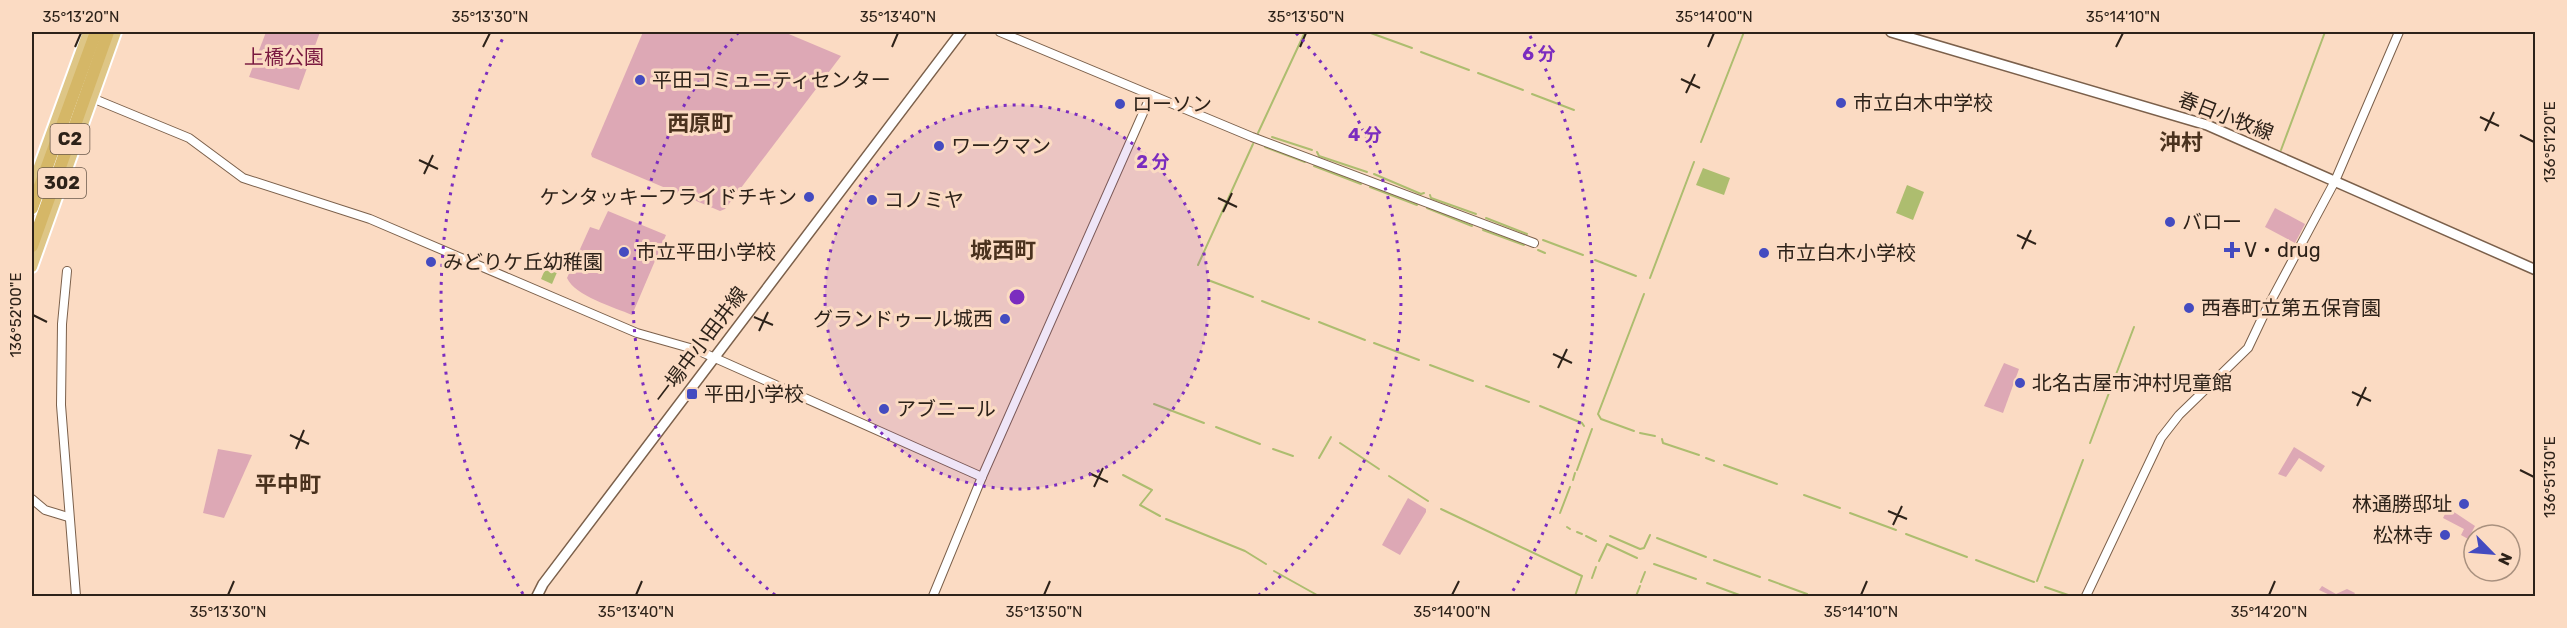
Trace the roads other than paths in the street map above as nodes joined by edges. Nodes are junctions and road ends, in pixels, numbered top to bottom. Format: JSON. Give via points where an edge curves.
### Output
{"nodes":[{"id":1,"x":88,"y":32,"type":"edge"},
{"id":2,"x":96,"y":32,"type":"edge"},
{"id":3,"x":108,"y":32,"type":"edge"},
{"id":4,"x":116,"y":32,"type":"edge"},
{"id":5,"x":961,"y":32,"type":"edge"},
{"id":6,"x":1000,"y":32,"type":"edge"},
{"id":7,"x":1891,"y":32,"type":"edge"},
{"id":8,"x":2399,"y":32,"type":"edge"},
{"id":9,"x":1151,"y":94,"type":"junction"},
{"id":10,"x":92,"y":98,"type":"junction"},
{"id":11,"x":2335,"y":181,"type":"junction"},
{"id":12,"x":32,"y":186,"type":"edge"},
{"id":13,"x":32,"y":208,"type":"edge"},
{"id":14,"x":1534,"y":243,"type":"dead end"},
{"id":15,"x":32,"y":246,"type":"edge"},
{"id":16,"x":32,"y":267,"type":"edge"},
{"id":17,"x":2535,"y":270,"type":"edge"},
{"id":18,"x":67,"y":272,"type":"dead end"},
{"id":19,"x":712,"y":357,"type":"junction"},
{"id":20,"x":982,"y":477,"type":"junction"},
{"id":21,"x":32,"y":499,"type":"edge"},
{"id":22,"x":68,"y":517,"type":"junction"},
{"id":23,"x":76,"y":597,"type":"edge"},
{"id":24,"x":537,"y":597,"type":"edge"},
{"id":25,"x":933,"y":597,"type":"edge"},
{"id":26,"x":2086,"y":597,"type":"edge"}],
"edges":[{"from":1,"to":12,"type":"highway","number":"302"},
{"from":2,"to":13,"type":"highway","number":"C2"},
{"from":3,"to":15,"type":"highway","number":"C2"},
{"from":4,"to":10,"type":"highway","number":"302"},
{"from":5,"to":19,"type":"main road","name":"一場中小田井線"},
{"from":6,"to":9,"type":"street"},
{"from":7,"to":11,"type":"main road","name":"春日小牧線","via":[[2192,119]]},
{"from":8,"to":11,"type":"street"},
{"from":9,"to":14,"type":"street","via":[[1252,137]]},
{"from":9,"to":20,"type":"street"},
{"from":10,"to":16,"type":"highway","number":"302"},
{"from":10,"to":19,"type":"street","via":[[189,138],[253,182],[370,219],[637,333]]},
{"from":11,"to":17,"type":"main road","name":"春日小牧線"},
{"from":11,"to":26,"type":"street","via":[[2248,348],[2179,415],[2162,438]]},
{"from":18,"to":22,"type":"street","via":[[61,405]]},
{"from":19,"to":20,"type":"street"},
{"from":19,"to":24,"type":"main road","name":"一場中小田井線"},
{"from":20,"to":25,"type":"street"},
{"from":21,"to":22,"type":"street","via":[[45,510]]},
{"from":22,"to":23,"type":"street"}]}
